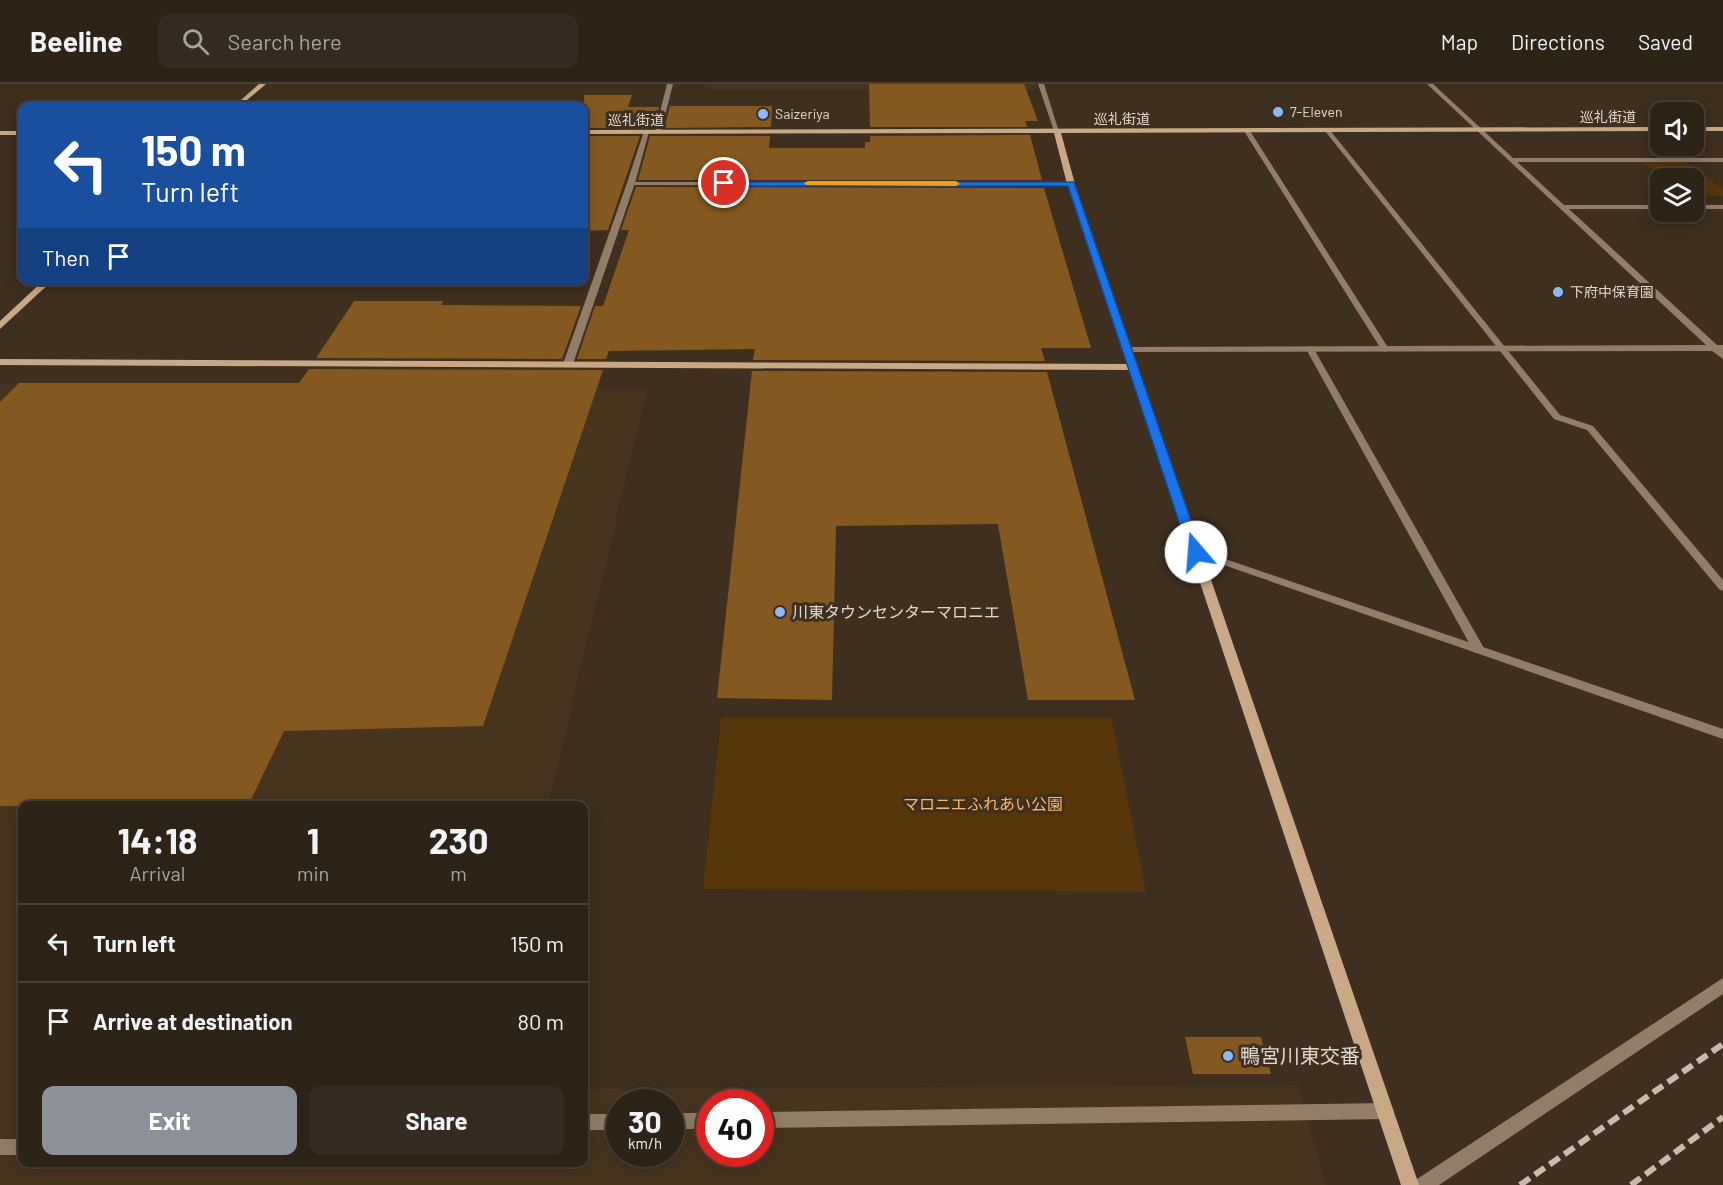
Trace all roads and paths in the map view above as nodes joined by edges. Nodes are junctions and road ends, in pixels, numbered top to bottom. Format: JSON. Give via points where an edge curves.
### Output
{"nodes":[{"id":1,"x":263,"y":84,"type":"edge"},
{"id":2,"x":670,"y":84,"type":"edge"},
{"id":3,"x":1041,"y":84,"type":"edge"},
{"id":4,"x":1430,"y":84,"type":"edge"},
{"id":5,"x":242,"y":102,"type":"edge"},
{"id":6,"x":1479,"y":129,"type":"junction"},
{"id":7,"x":1650,"y":129,"type":"edge"},
{"id":8,"x":1704,"y":129,"type":"edge"},
{"id":9,"x":1723,"y":129,"type":"edge"},
{"id":10,"x":1327,"y":130,"type":"junction"},
{"id":11,"x":1057,"y":131,"type":"junction"},
{"id":12,"x":1247,"y":131,"type":"junction"},
{"id":13,"x":588,"y":132,"type":"edge"},
{"id":14,"x":646,"y":132,"type":"junction"},
{"id":15,"x":658,"y":132,"type":"junction"},
{"id":16,"x":0,"y":133,"type":"edge"},
{"id":17,"x":18,"y":133,"type":"edge"},
{"id":18,"x":1723,"y":159,"type":"edge"},
{"id":19,"x":1512,"y":160,"type":"junction"},
{"id":20,"x":631,"y":183,"type":"junction"},
{"id":21,"x":1071,"y":184,"type":"junction"},
{"id":22,"x":1563,"y":207,"type":"junction"},
{"id":23,"x":1650,"y":207,"type":"edge"},
{"id":24,"x":1704,"y":207,"type":"edge"},
{"id":25,"x":1723,"y":207,"type":"edge"},
{"id":26,"x":44,"y":285,"type":"edge"},
{"id":27,"x":0,"y":326,"type":"edge"},
{"id":28,"x":1504,"y":348,"type":"junction"},
{"id":29,"x":1718,"y":348,"type":"edge"},
{"id":30,"x":1310,"y":349,"type":"junction"},
{"id":31,"x":1385,"y":349,"type":"junction"},
{"id":32,"x":1129,"y":350,"type":"junction"},
{"id":33,"x":1723,"y":356,"type":"edge"},
{"id":34,"x":0,"y":362,"type":"edge"},
{"id":35,"x":568,"y":364,"type":"junction"},
{"id":36,"x":1134,"y":367,"type":"junction"},
{"id":37,"x":1196,"y":552,"type":"junction"},
{"id":38,"x":1723,"y":587,"type":"edge"},
{"id":39,"x":1479,"y":650,"type":"junction"},
{"id":40,"x":1723,"y":734,"type":"edge"},
{"id":41,"x":1723,"y":985,"type":"edge"},
{"id":42,"x":1385,"y":1111,"type":"junction"},
{"id":43,"x":774,"y":1120,"type":"edge"},
{"id":44,"x":588,"y":1122,"type":"edge"},
{"id":45,"x":606,"y":1122,"type":"edge"},
{"id":46,"x":0,"y":1146,"type":"edge"},
{"id":47,"x":18,"y":1147,"type":"edge"},
{"id":48,"x":1410,"y":1185,"type":"edge"},
{"id":49,"x":1423,"y":1185,"type":"edge"}],
"edges":[{"from":1,"to":5,"type":"street"},
{"from":2,"to":15,"type":"street"},
{"from":3,"to":11,"type":"street"},
{"from":4,"to":6,"type":"street"},
{"from":6,"to":7,"type":"street","name":"巡礼街道"},
{"from":6,"to":10,"type":"street","name":"巡礼街道"},
{"from":6,"to":19,"type":"street"},
{"from":8,"to":9,"type":"street"},
{"from":10,"to":12,"type":"street","name":"巡礼街道"},
{"from":10,"to":28,"type":"street"},
{"from":11,"to":12,"type":"street","name":"巡礼街道"},
{"from":11,"to":15,"type":"street","name":"巡礼街道"},
{"from":11,"to":21,"type":"street"},
{"from":12,"to":31,"type":"street"},
{"from":13,"to":14,"type":"street","name":"巡礼街道"},
{"from":14,"to":15,"type":"street","name":"巡礼街道"},
{"from":14,"to":20,"type":"street"},
{"from":16,"to":17,"type":"street"},
{"from":18,"to":19,"type":"street"},
{"from":19,"to":22,"type":"street"},
{"from":20,"to":21,"type":"street"},
{"from":20,"to":35,"type":"street"},
{"from":21,"to":32,"type":"street"},
{"from":22,"to":23,"type":"street"},
{"from":22,"to":29,"type":"street"},
{"from":24,"to":25,"type":"street"},
{"from":26,"to":27,"type":"street"},
{"from":28,"to":29,"type":"street"},
{"from":28,"to":31,"type":"street"},
{"from":28,"to":38,"type":"street","via":[[1557,417],[1590,428]]},
{"from":29,"to":33,"type":"street"},
{"from":30,"to":31,"type":"street"},
{"from":30,"to":32,"type":"street"},
{"from":30,"to":39,"type":"street"},
{"from":32,"to":36,"type":"street"},
{"from":34,"to":35,"type":"street"},
{"from":35,"to":36,"type":"street"},
{"from":36,"to":37,"type":"street"},
{"from":37,"to":39,"type":"street"},
{"from":37,"to":42,"type":"street"},
{"from":39,"to":40,"type":"street"},
{"from":41,"to":49,"type":"street"},
{"from":42,"to":43,"type":"street"},
{"from":42,"to":48,"type":"street"},
{"from":44,"to":45,"type":"street"},
{"from":46,"to":47,"type":"street"}]}
